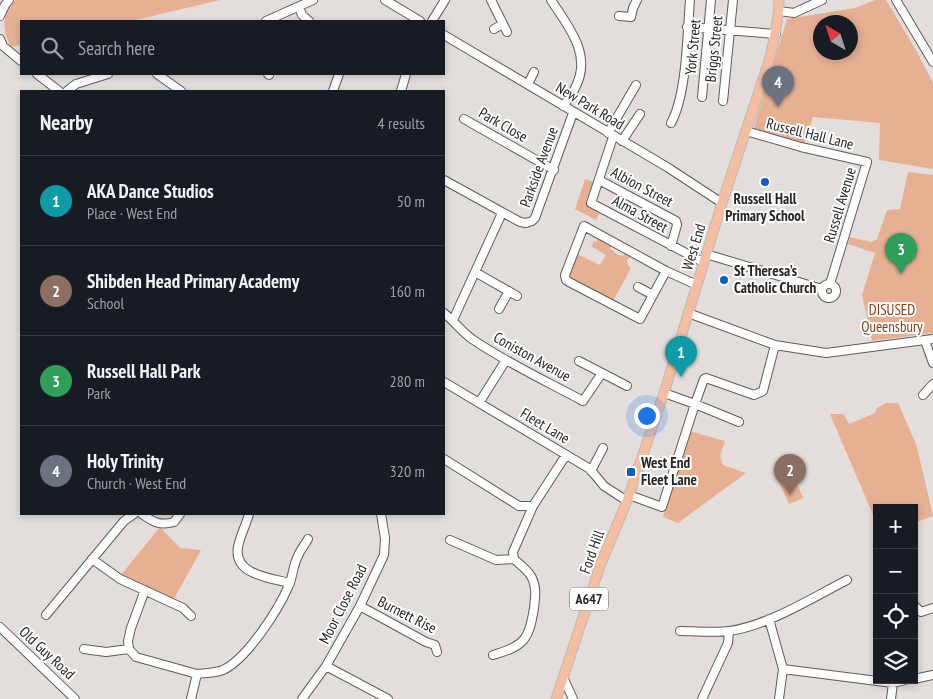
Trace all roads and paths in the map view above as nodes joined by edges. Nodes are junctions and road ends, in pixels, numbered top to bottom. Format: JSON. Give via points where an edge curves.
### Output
{"nodes":[{"id":1,"x":9,"y":0,"type":"edge"},
{"id":2,"x":313,"y":0,"type":"edge"},
{"id":3,"x":385,"y":0,"type":"edge"},
{"id":4,"x":445,"y":0,"type":"edge"},
{"id":5,"x":491,"y":0,"type":"edge"},
{"id":6,"x":551,"y":0,"type":"edge"},
{"id":7,"x":637,"y":0,"type":"edge"},
{"id":8,"x":690,"y":0,"type":"edge"},
{"id":9,"x":712,"y":0,"type":"edge"},
{"id":10,"x":733,"y":0,"type":"edge"},
{"id":11,"x":779,"y":0,"type":"edge"},
{"id":12,"x":822,"y":0,"type":"edge"},
{"id":13,"x":896,"y":0,"type":"edge"},
{"id":14,"x":299,"y":8,"type":"junction"},
{"id":15,"x":779,"y":11,"type":"junction"},
{"id":16,"x":0,"y":16,"type":"edge"},
{"id":17,"x":619,"y":16,"type":"dead end"},
{"id":18,"x":269,"y":20,"type":"edge"},
{"id":19,"x":308,"y":20,"type":"edge"},
{"id":20,"x":418,"y":20,"type":"edge"},
{"id":21,"x":433,"y":20,"type":"edge"},
{"id":22,"x":687,"y":27,"type":"junction"},
{"id":23,"x":709,"y":28,"type":"junction"},
{"id":24,"x":494,"y":29,"type":"dead end"},
{"id":25,"x":730,"y":30,"type":"junction"},
{"id":26,"x":776,"y":34,"type":"junction"},
{"id":27,"x":445,"y":36,"type":"edge"},
{"id":28,"x":0,"y":39,"type":"edge"},
{"id":29,"x":20,"y":60,"type":"edge"},
{"id":30,"x":933,"y":62,"type":"edge"},
{"id":31,"x":534,"y":72,"type":"dead end"},
{"id":32,"x":38,"y":75,"type":"edge"},
{"id":33,"x":105,"y":75,"type":"edge"},
{"id":34,"x":158,"y":75,"type":"edge"},
{"id":35,"x":338,"y":75,"type":"edge"},
{"id":36,"x":406,"y":75,"type":"edge"},
{"id":37,"x":528,"y":84,"type":"junction"},
{"id":38,"x":636,"y":85,"type":"dead end"},
{"id":39,"x":58,"y":90,"type":"edge"},
{"id":40,"x":68,"y":90,"type":"edge"},
{"id":41,"x":180,"y":90,"type":"edge"},
{"id":42,"x":332,"y":90,"type":"edge"},
{"id":43,"x":401,"y":90,"type":"edge"},
{"id":44,"x":702,"y":97,"type":"dead end"},
{"id":45,"x":723,"y":101,"type":"dead end"},
{"id":46,"x":563,"y":106,"type":"junction"},
{"id":47,"x":573,"y":113,"type":"junction"},
{"id":48,"x":640,"y":114,"type":"dead end"},
{"id":49,"x":464,"y":119,"type":"dead end"},
{"id":50,"x":671,"y":123,"type":"dead end"},
{"id":51,"x":746,"y":131,"type":"junction"},
{"id":52,"x":611,"y":135,"type":"junction"},
{"id":53,"x":622,"y":141,"type":"junction"},
{"id":54,"x":868,"y":162,"type":"joint"},
{"id":55,"x":554,"y":170,"type":"junction"},
{"id":56,"x":599,"y":180,"type":"junction"},
{"id":57,"x":445,"y":181,"type":"edge"},
{"id":58,"x":722,"y":202,"type":"junction"},
{"id":59,"x":502,"y":213,"type":"junction"},
{"id":60,"x":671,"y":246,"type":"junction"},
{"id":61,"x":704,"y":258,"type":"junction"},
{"id":62,"x":666,"y":271,"type":"junction"},
{"id":63,"x":475,"y":272,"type":"junction"},
{"id":64,"x":830,"y":284,"type":"junction"},
{"id":65,"x":697,"y":285,"type":"junction"},
{"id":66,"x":638,"y":287,"type":"dead end"},
{"id":67,"x":822,"y":289,"type":"junction"},
{"id":68,"x":508,"y":291,"type":"junction"},
{"id":69,"x":653,"y":295,"type":"junction"},
{"id":70,"x":517,"y":296,"type":"dead end"},
{"id":71,"x":499,"y":309,"type":"dead end"},
{"id":72,"x":688,"y":313,"type":"junction"},
{"id":73,"x":445,"y":314,"type":"edge"},
{"id":74,"x":453,"y":320,"type":"junction"},
{"id":75,"x":929,"y":340,"type":"edge"},
{"id":76,"x":775,"y":345,"type":"junction"},
{"id":77,"x":506,"y":360,"type":"junction"},
{"id":78,"x":579,"y":361,"type":"dead end"},
{"id":79,"x":933,"y":363,"type":"edge"},
{"id":80,"x":602,"y":373,"type":"junction"},
{"id":81,"x":445,"y":383,"type":"edge"},
{"id":82,"x":933,"y":384,"type":"edge"},
{"id":83,"x":627,"y":386,"type":"dead end"},
{"id":84,"x":664,"y":393,"type":"junction"},
{"id":85,"x":923,"y":394,"type":"dead end"},
{"id":86,"x":479,"y":403,"type":"junction"},
{"id":87,"x":695,"y":404,"type":"junction"},
{"id":88,"x":740,"y":422,"type":"dead end"},
{"id":89,"x":603,"y":448,"type":"dead end"},
{"id":90,"x":566,"y":455,"type":"junction"},
{"id":91,"x":445,"y":460,"type":"edge"},
{"id":92,"x":591,"y":471,"type":"junction"},
{"id":93,"x":628,"y":498,"type":"junction"},
{"id":94,"x":533,"y":506,"type":"junction"},
{"id":95,"x":133,"y":515,"type":"edge"},
{"id":96,"x":143,"y":515,"type":"edge"},
{"id":97,"x":179,"y":515,"type":"edge"},
{"id":98,"x":249,"y":515,"type":"edge"},
{"id":99,"x":381,"y":515,"type":"edge"},
{"id":100,"x":308,"y":540,"type":"dead end"},
{"id":101,"x":450,"y":540,"type":"dead end"},
{"id":102,"x":92,"y":559,"type":"junction"},
{"id":103,"x":514,"y":559,"type":"junction"},
{"id":104,"x":847,"y":580,"type":"dead end"},
{"id":105,"x":290,"y":583,"type":"junction"},
{"id":106,"x":144,"y":590,"type":"junction"},
{"id":107,"x":360,"y":606,"type":"junction"},
{"id":108,"x":933,"y":608,"type":"edge"},
{"id":109,"x":918,"y":610,"type":"edge"},
{"id":110,"x":46,"y":615,"type":"dead end"},
{"id":111,"x":191,"y":616,"type":"dead end"},
{"id":112,"x":769,"y":619,"type":"junction"},
{"id":113,"x":0,"y":627,"type":"edge"},
{"id":114,"x":680,"y":631,"type":"dead end"},
{"id":115,"x":728,"y":631,"type":"junction"},
{"id":116,"x":84,"y":649,"type":"dead end"},
{"id":117,"x":130,"y":649,"type":"junction"},
{"id":118,"x":437,"y":652,"type":"dead end"},
{"id":119,"x":493,"y":655,"type":"dead end"},
{"id":120,"x":326,"y":666,"type":"junction"},
{"id":121,"x":783,"y":670,"type":"junction"},
{"id":122,"x":197,"y":674,"type":"junction"},
{"id":123,"x":933,"y":675,"type":"edge"},
{"id":124,"x":563,"y":677,"type":"junction"},
{"id":125,"x":918,"y":677,"type":"edge"},
{"id":126,"x":873,"y":681,"type":"edge"},
{"id":127,"x":893,"y":684,"type":"edge"},
{"id":128,"x":75,"y":699,"type":"edge"},
{"id":129,"x":191,"y":699,"type":"edge"},
{"id":130,"x":302,"y":699,"type":"edge"},
{"id":131,"x":388,"y":699,"type":"edge"},
{"id":132,"x":556,"y":699,"type":"edge"},
{"id":133,"x":573,"y":699,"type":"edge"},
{"id":134,"x":702,"y":699,"type":"edge"},
{"id":135,"x":779,"y":699,"type":"edge"},
{"id":136,"x":891,"y":699,"type":"edge"}],
"edges":[{"from":1,"to":16,"type":"street"},
{"from":2,"to":14,"type":"street"},
{"from":3,"to":20,"type":"street"},
{"from":4,"to":21,"type":"street"},
{"from":5,"to":24,"type":"street","via":[[505,28]]},
{"from":6,"to":46,"type":"street","via":[[578,42],[582,64],[576,86]]},
{"from":7,"to":17,"type":"street","via":[[631,17]]},
{"from":8,"to":22,"type":"street"},
{"from":9,"to":23,"type":"street","name":"York Street"},
{"from":10,"to":25,"type":"street","name":"Briggs Street"},
{"from":11,"to":15,"type":"main road","name":"West End","number":"A647"},
{"from":12,"to":15,"type":"street","via":[[794,13]]},
{"from":13,"to":30,"type":"street"},
{"from":14,"to":18,"type":"street"},
{"from":14,"to":19,"type":"street"},
{"from":15,"to":26,"type":"main road","name":"West End","number":"A647"},
{"from":22,"to":23,"type":"street"},
{"from":22,"to":50,"type":"street","via":[[681,93],[678,111]]},
{"from":23,"to":25,"type":"street"},
{"from":23,"to":44,"type":"street","name":"York Street"},
{"from":25,"to":26,"type":"street"},
{"from":25,"to":45,"type":"street","name":"Briggs Street"},
{"from":26,"to":51,"type":"main road","name":"West End","number":"A647"},
{"from":27,"to":37,"type":"street","name":"New Park Road"},
{"from":28,"to":29,"type":"street","via":[[3,46]]},
{"from":31,"to":37,"type":"street"},
{"from":32,"to":39,"type":"street"},
{"from":33,"to":40,"type":"street","via":[[76,84]]},
{"from":34,"to":41,"type":"street"},
{"from":35,"to":42,"type":"street"},
{"from":36,"to":43,"type":"street"},
{"from":37,"to":46,"type":"street","name":"New Park Road"},
{"from":38,"to":52,"type":"street"},
{"from":46,"to":47,"type":"street","name":"New Park Road"},
{"from":47,"to":52,"type":"street","name":"New Park Road"},
{"from":47,"to":55,"type":"street","name":"Parkside Avenue"},
{"from":48,"to":53,"type":"street"},
{"from":49,"to":55,"type":"street","name":"Park Close"},
{"from":51,"to":54,"type":"street","name":"Russell Hall Lane"},
{"from":51,"to":58,"type":"main road","name":"West End","number":"A647"},
{"from":52,"to":53,"type":"street","name":"New Park Road"},
{"from":52,"to":56,"type":"street"},
{"from":53,"to":58,"type":"street","name":"New Park Road"},
{"from":54,"to":64,"type":"street","name":"Russell Avenue"},
{"from":55,"to":59,"type":"street","name":"Parkside Avenue","via":[[536,218],[526,223]]},
{"from":56,"to":60,"type":"street","name":"Albion Street","via":[[676,221]]},
{"from":56,"to":60,"type":"street","name":"Alma Street","via":[[591,203]]},
{"from":57,"to":59,"type":"street","name":"Parkside Avenue"},
{"from":58,"to":61,"type":"main road","name":"West End","number":"A647"},
{"from":59,"to":63,"type":"street"},
{"from":60,"to":61,"type":"street","name":"Alma Street"},
{"from":61,"to":65,"type":"main road","name":"West End","number":"A647"},
{"from":61,"to":67,"type":"street","name":"Alma Street"},
{"from":62,"to":65,"type":"street"},
{"from":62,"to":69,"type":"street"},
{"from":62,"to":69,"type":"street","via":[[584,226],[565,275],[566,280],[640,319]]},
{"from":63,"to":68,"type":"street"},
{"from":63,"to":74,"type":"street"},
{"from":64,"to":67,"type":"street"},
{"from":64,"to":67,"type":"street","via":[[836,289],[833,296],[826,297]]},
{"from":65,"to":72,"type":"main road","name":"West End","number":"A647"},
{"from":66,"to":69,"type":"street"},
{"from":68,"to":70,"type":"street"},
{"from":68,"to":71,"type":"street"},
{"from":72,"to":76,"type":"street"},
{"from":72,"to":84,"type":"main road","name":"West End","number":"A647"},
{"from":73,"to":74,"type":"street","name":"Coniston Avenue"},
{"from":74,"to":77,"type":"street","name":"Coniston Avenue","via":[[466,334]]},
{"from":75,"to":76,"type":"street","via":[[826,353]]},
{"from":75,"to":79,"type":"street"},
{"from":76,"to":87,"type":"street","via":[[763,391],[754,395],[706,378]]},
{"from":77,"to":80,"type":"street","name":"Coniston Avenue","via":[[583,402]]},
{"from":77,"to":86,"type":"street"},
{"from":78,"to":80,"type":"street"},
{"from":80,"to":83,"type":"street"},
{"from":81,"to":86,"type":"street","name":"Fleet Lane"},
{"from":82,"to":85,"type":"street"},
{"from":84,"to":87,"type":"street"},
{"from":84,"to":93,"type":"main road","name":"West End","number":"A647"},
{"from":86,"to":90,"type":"street","name":"Fleet Lane"},
{"from":87,"to":88,"type":"street"},
{"from":87,"to":93,"type":"street","name":"Fleet Lane","via":[[662,507]]},
{"from":89,"to":92,"type":"street"},
{"from":90,"to":92,"type":"street","name":"Fleet Lane"},
{"from":90,"to":94,"type":"street"},
{"from":91,"to":94,"type":"street","via":[[519,506]]},
{"from":92,"to":93,"type":"street","name":"Fleet Lane","via":[[604,486]]},
{"from":93,"to":124,"type":"main road","name":"Ford Hill","number":"A647","via":[[600,566]]},
{"from":94,"to":103,"type":"street"},
{"from":95,"to":102,"type":"street"},
{"from":96,"to":97,"type":"street","via":[[163,525],[174,522]]},
{"from":98,"to":105,"type":"street","via":[[238,549],[243,567]]},
{"from":99,"to":107,"type":"street","name":"Moor Close Road","via":[[384,555]]},
{"from":100,"to":105,"type":"street","via":[[298,556]]},
{"from":101,"to":103,"type":"street","via":[[496,560]]},
{"from":102,"to":106,"type":"street","via":[[120,579]]},
{"from":102,"to":110,"type":"street"},
{"from":103,"to":119,"type":"street","via":[[532,576],[536,592],[531,629],[524,640],[510,650]]},
{"from":104,"to":112,"type":"street"},
{"from":105,"to":122,"type":"street","via":[[277,609],[238,658],[224,669]]},
{"from":106,"to":111,"type":"street","via":[[183,608]]},
{"from":106,"to":117,"type":"street","via":[[131,628]]},
{"from":107,"to":118,"type":"street","name":"Burnett Rise","via":[[435,645]]},
{"from":107,"to":120,"type":"street","name":"Moor Close Road"},
{"from":108,"to":109,"type":"street","via":[[920,612]]},
{"from":112,"to":115,"type":"street"},
{"from":112,"to":121,"type":"street"},
{"from":113,"to":128,"type":"street","name":"Old Guy Road"},
{"from":114,"to":115,"type":"street"},
{"from":115,"to":134,"type":"street","via":[[728,643]]},
{"from":116,"to":117,"type":"street","via":[[106,652]]},
{"from":117,"to":122,"type":"street","via":[[136,657]]},
{"from":120,"to":130,"type":"street","name":"Moor Close Road"},
{"from":120,"to":131,"type":"street"},
{"from":121,"to":126,"type":"street"},
{"from":121,"to":135,"type":"street"},
{"from":122,"to":129,"type":"street"},
{"from":123,"to":125,"type":"street"},
{"from":124,"to":132,"type":"main road","name":"Ford Hill","number":"A647"},
{"from":124,"to":133,"type":"street"},
{"from":127,"to":136,"type":"street"}]}
